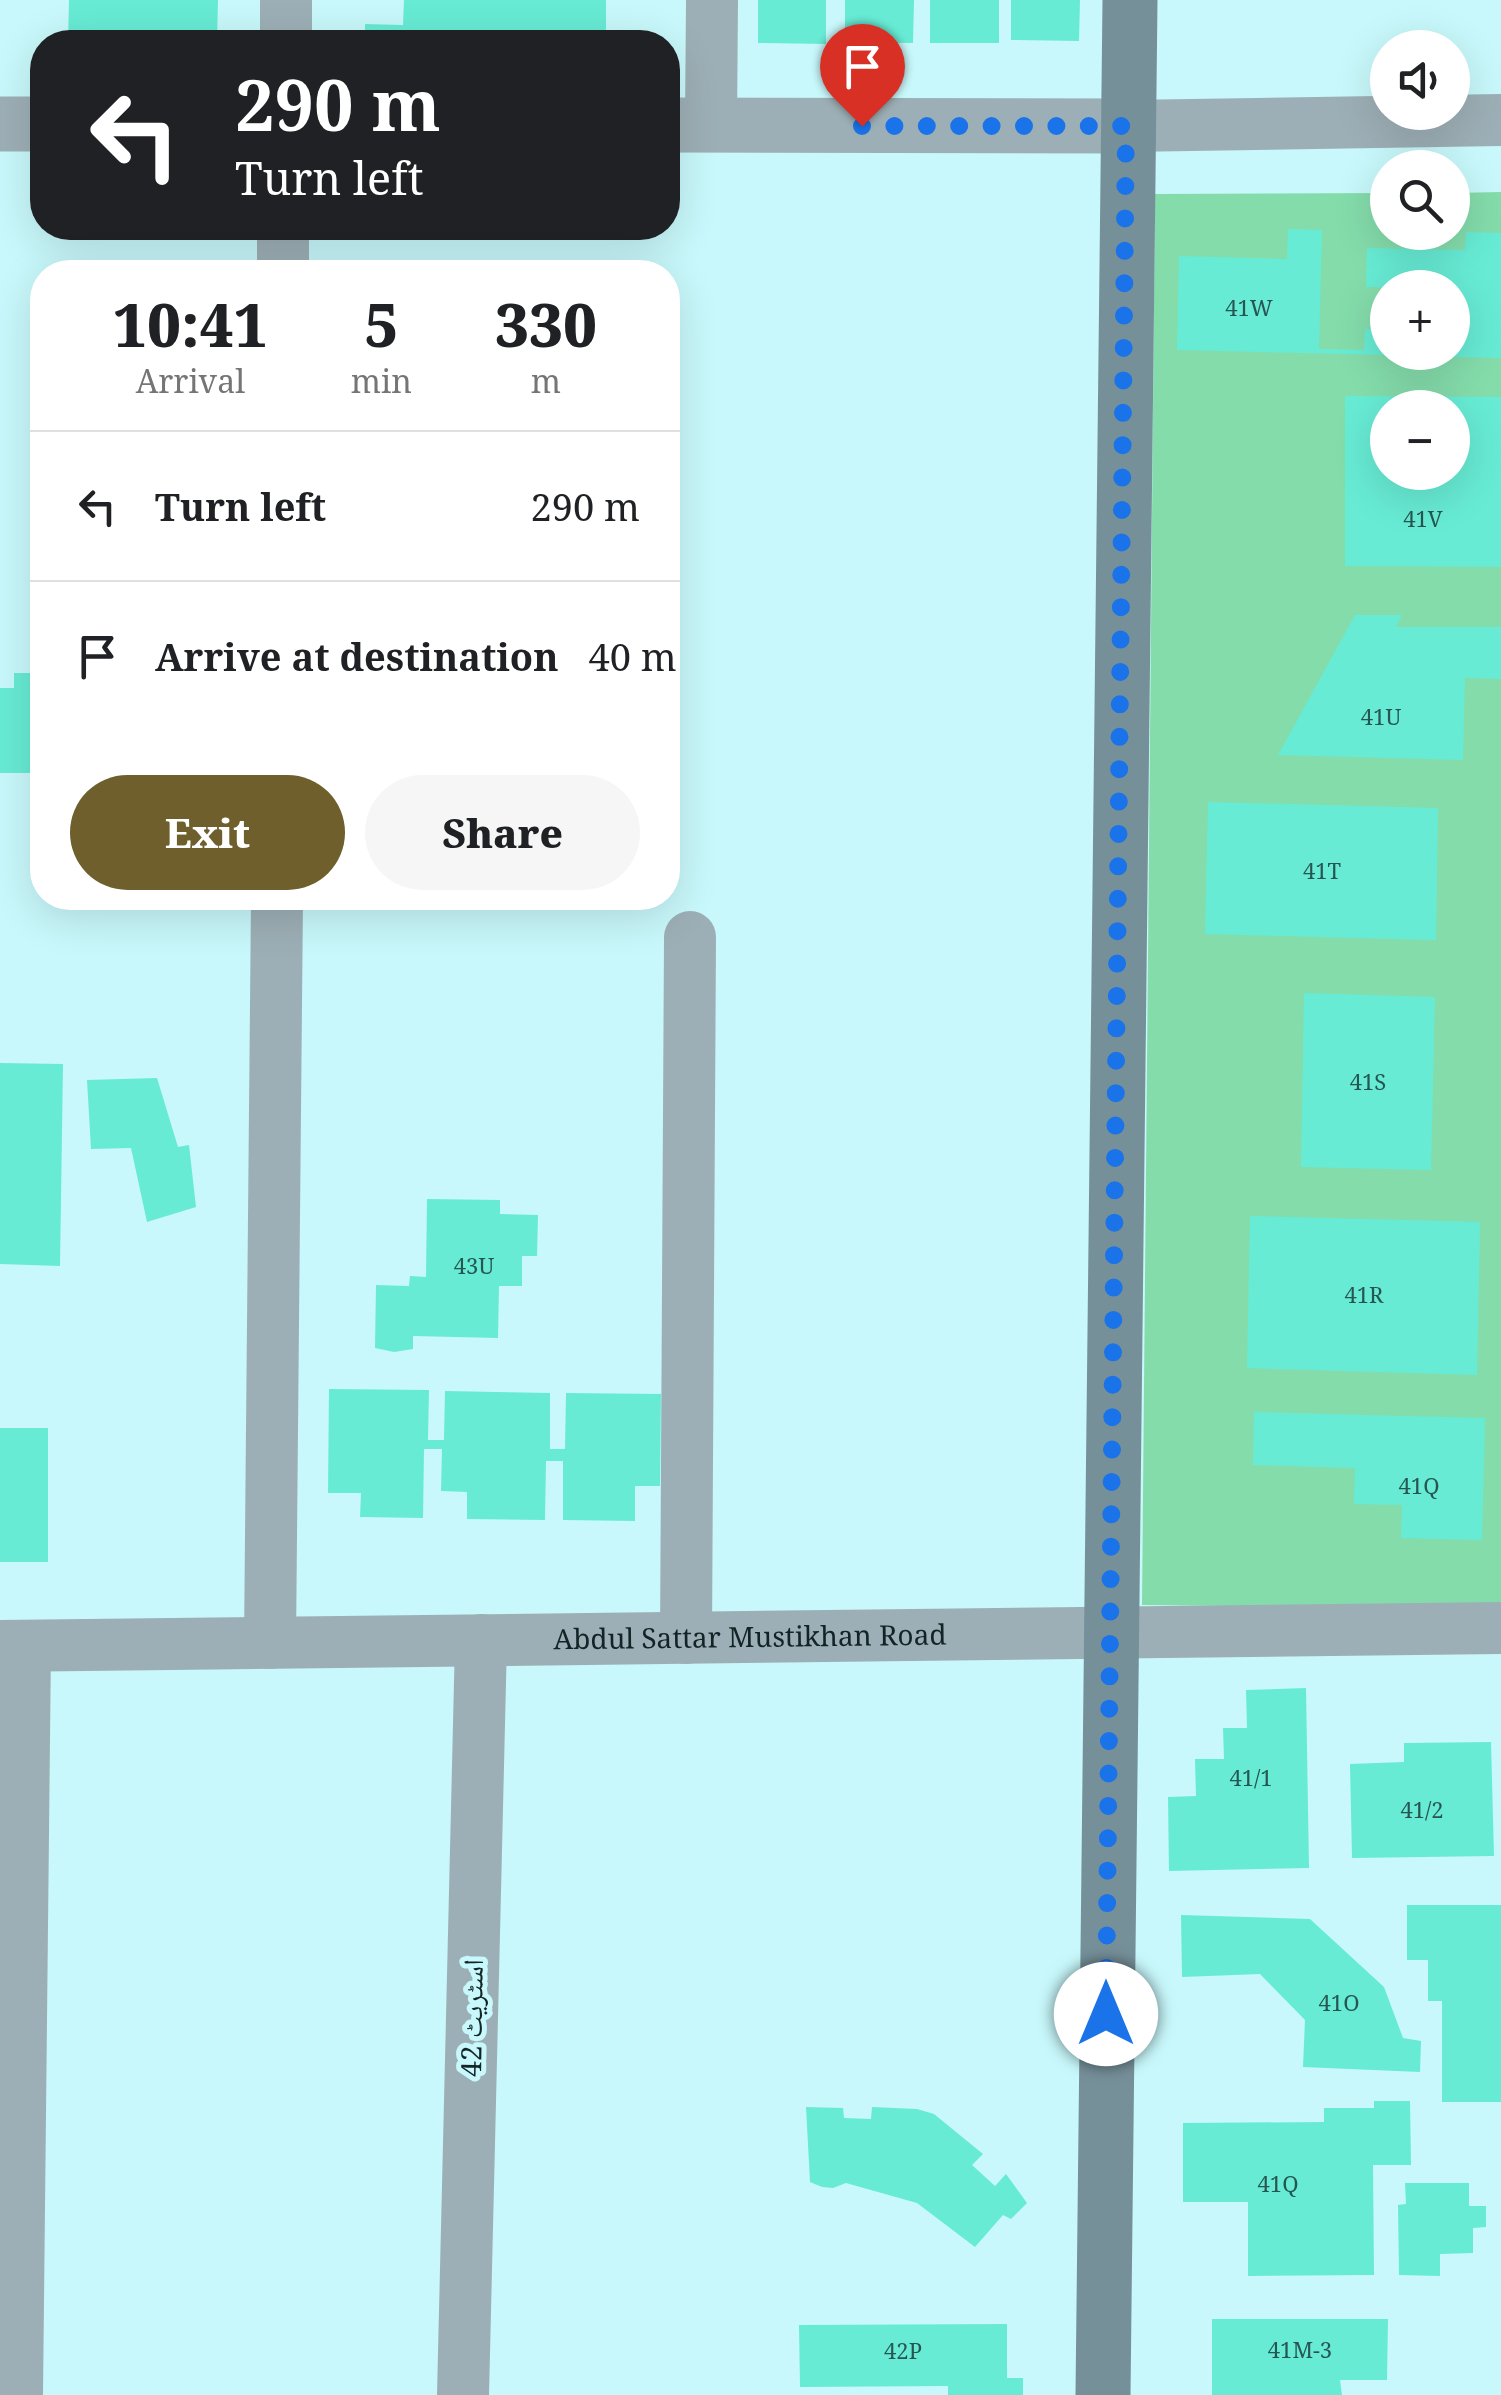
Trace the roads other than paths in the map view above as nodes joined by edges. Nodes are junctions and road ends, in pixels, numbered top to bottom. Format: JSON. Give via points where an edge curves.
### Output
{"nodes":[{"id":1,"x":286,"y":0,"type":"edge"},
{"id":2,"x":712,"y":0,"type":"edge"},
{"id":3,"x":1130,"y":0,"type":"edge"},
{"id":4,"x":286,"y":30,"type":"edge"},
{"id":5,"x":1501,"y":120,"type":"edge"},
{"id":6,"x":0,"y":124,"type":"edge"},
{"id":7,"x":30,"y":124,"type":"edge"},
{"id":8,"x":690,"y":125,"type":"edge"},
{"id":9,"x":1126,"y":126,"type":"junction"},
{"id":10,"x":277,"y":910,"type":"edge"},
{"id":11,"x":690,"y":937,"type":"dead end"},
{"id":12,"x":1501,"y":1628,"type":"edge"},
{"id":13,"x":1110,"y":1633,"type":"junction"},
{"id":14,"x":686,"y":1638,"type":"junction"},
{"id":15,"x":480,"y":1640,"type":"junction"},
{"id":16,"x":270,"y":1643,"type":"junction"},
{"id":17,"x":12,"y":1646,"type":"edge"},
{"id":18,"x":17,"y":2395,"type":"edge"},
{"id":19,"x":462,"y":2395,"type":"edge"},
{"id":20,"x":1104,"y":2395,"type":"edge"}],
"edges":[{"from":1,"to":4,"type":"street"},
{"from":2,"to":8,"type":"street"},
{"from":3,"to":9,"type":"main road"},
{"from":5,"to":9,"type":"street"},
{"from":6,"to":7,"type":"street"},
{"from":8,"to":9,"type":"street"},
{"from":9,"to":13,"type":"main road"},
{"from":10,"to":16,"type":"street"},
{"from":11,"to":14,"type":"street"},
{"from":12,"to":13,"type":"street","name":"Abdul Sattar Mustikhan Road"},
{"from":13,"to":14,"type":"street","name":"Abdul Sattar Mustikhan Road"},
{"from":13,"to":20,"type":"main road"},
{"from":14,"to":15,"type":"street","name":"Abdul Sattar Mustikhan Road"},
{"from":15,"to":16,"type":"street","name":"Abdul Sattar Mustikhan Road"},
{"from":15,"to":19,"type":"street","name":"اسٹریٹ 42"},
{"from":16,"to":17,"type":"street","name":"Abdul Sattar Mustikhan Road"},
{"from":17,"to":18,"type":"street"}]}
